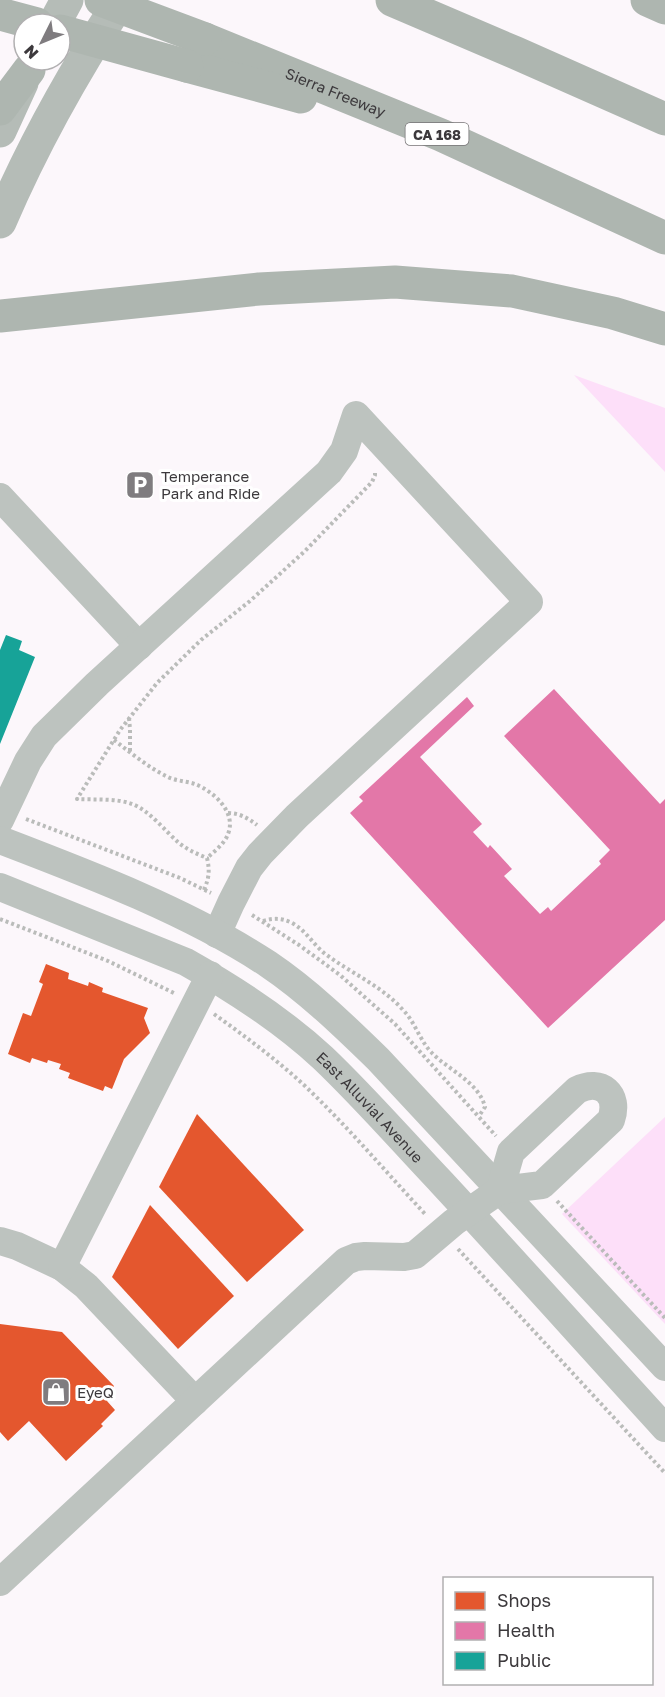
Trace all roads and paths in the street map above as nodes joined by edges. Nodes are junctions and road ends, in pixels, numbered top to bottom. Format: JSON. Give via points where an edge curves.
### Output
{"nodes":[{"id":1,"x":101,"y":0,"type":"edge"},
{"id":2,"x":121,"y":0,"type":"edge"},
{"id":3,"x":392,"y":0,"type":"edge"},
{"id":4,"x":647,"y":0,"type":"edge"},
{"id":5,"x":665,"y":8,"type":"edge"},
{"id":6,"x":72,"y":33,"type":"edge"},
{"id":7,"x":26,"y":72,"type":"edge"},
{"id":8,"x":28,"y":72,"type":"edge"},
{"id":9,"x":0,"y":109,"type":"edge"},
{"id":10,"x":665,"y":119,"type":"edge"},
{"id":11,"x":0,"y":131,"type":"edge"},
{"id":12,"x":441,"y":135,"type":"junction"},
{"id":13,"x":0,"y":222,"type":"edge"},
{"id":14,"x":665,"y":238,"type":"edge"},
{"id":15,"x":0,"y":316,"type":"edge"},
{"id":16,"x":665,"y":329,"type":"edge"},
{"id":17,"x":375,"y":468,"type":"dead end"},
{"id":18,"x":0,"y":497,"type":"edge"},
{"id":19,"x":139,"y":646,"type":"junction"},
{"id":20,"x":129,"y":718,"type":"junction"},
{"id":21,"x":114,"y":740,"type":"junction"},
{"id":22,"x":129,"y":752,"type":"junction"},
{"id":23,"x":228,"y":813,"type":"junction"},
{"id":24,"x":0,"y":820,"type":"edge"},
{"id":25,"x":28,"y":820,"type":"dead end"},
{"id":26,"x":0,"y":840,"type":"edge"},
{"id":27,"x":273,"y":842,"type":"junction"},
{"id":28,"x":0,"y":849,"type":"edge"},
{"id":29,"x":207,"y":858,"type":"junction"},
{"id":30,"x":0,"y":886,"type":"edge"},
{"id":31,"x":204,"y":890,"type":"junction"},
{"id":32,"x":216,"y":895,"type":"dead end"},
{"id":33,"x":33,"y":900,"type":"junction"},
{"id":34,"x":247,"y":912,"type":"dead end"},
{"id":35,"x":0,"y":919,"type":"edge"},
{"id":36,"x":262,"y":921,"type":"junction"},
{"id":37,"x":217,"y":934,"type":"junction"},
{"id":38,"x":210,"y":975,"type":"junction"},
{"id":39,"x":196,"y":1003,"type":"junction"},
{"id":40,"x":479,"y":1116,"type":"junction"},
{"id":41,"x":500,"y":1140,"type":"dead end"},
{"id":42,"x":500,"y":1190,"type":"junction"},
{"id":43,"x":553,"y":1196,"type":"dead end"},
{"id":44,"x":469,"y":1212,"type":"junction"},
{"id":45,"x":442,"y":1232,"type":"junction"},
{"id":46,"x":0,"y":1241,"type":"edge"},
{"id":47,"x":62,"y":1267,"type":"junction"},
{"id":48,"x":665,"y":1318,"type":"edge"},
{"id":49,"x":665,"y":1367,"type":"edge"},
{"id":50,"x":195,"y":1401,"type":"junction"},
{"id":51,"x":665,"y":1428,"type":"edge"},
{"id":52,"x":665,"y":1473,"type":"edge"},
{"id":53,"x":0,"y":1582,"type":"edge"}],
"edges":[{"from":1,"to":12,"type":"highway","name":"Sierra Freeway","number":"CA 168","bridge":true},
{"from":2,"to":13,"type":"main road","via":[[58,103]]},
{"from":3,"to":10,"type":"highway"},
{"from":4,"to":5,"type":"highway"},
{"from":6,"to":12,"type":"highway","bridge":true},
{"from":7,"to":9,"type":"highway"},
{"from":8,"to":11,"type":"main road"},
{"from":12,"to":14,"type":"highway","name":"Sierra Freeway","number":"CA 168"},
{"from":15,"to":16,"type":"highway","via":[[259,289],[395,282],[512,291]]},
{"from":17,"to":20,"type":"path","via":[[372,482],[305,551],[177,661]]},
{"from":18,"to":19,"type":"street"},
{"from":19,"to":24,"type":"street","via":[[44,736]]},
{"from":19,"to":27,"type":"street","via":[[329,472],[344,451],[356,415],[529,602]]},
{"from":20,"to":21,"type":"path"},
{"from":20,"to":22,"type":"path"},
{"from":21,"to":22,"type":"path"},
{"from":21,"to":29,"type":"path","via":[[77,799],[134,805],[180,844]]},
{"from":22,"to":23,"type":"path","via":[[170,778],[198,785]]},
{"from":23,"to":27,"type":"path","via":[[250,820]]},
{"from":23,"to":29,"type":"path","via":[[229,833]]},
{"from":25,"to":31,"type":"path"},
{"from":26,"to":37,"type":"street"},
{"from":27,"to":37,"type":"street","via":[[249,868]]},
{"from":28,"to":33,"type":"street"},
{"from":29,"to":31,"type":"path","via":[[210,870]]},
{"from":30,"to":33,"type":"street","name":"East Alluvial Avenue"},
{"from":31,"to":32,"type":"path"},
{"from":33,"to":38,"type":"street","name":"East Alluvial Avenue","via":[[164,952]]},
{"from":34,"to":36,"type":"path"},
{"from":35,"to":39,"type":"path","via":[[108,961]]},
{"from":36,"to":40,"type":"path","via":[[340,975],[395,1024]]},
{"from":36,"to":40,"type":"path","via":[[280,919],[302,929],[322,951],[396,1002],[432,1054],[479,1094],[485,1107]]},
{"from":37,"to":42,"type":"street","via":[[267,964],[329,1012]]},
{"from":38,"to":39,"type":"street"},
{"from":38,"to":44,"type":"street","name":"East Alluvial Avenue","via":[[280,1022],[322,1057]]},
{"from":39,"to":45,"type":"path","via":[[258,1045],[304,1086]]},
{"from":39,"to":47,"type":"street"},
{"from":40,"to":41,"type":"path"},
{"from":42,"to":44,"type":"street"},
{"from":42,"to":49,"type":"street"},
{"from":43,"to":48,"type":"path"},
{"from":44,"to":45,"type":"street"},
{"from":44,"to":51,"type":"street","name":"East Alluvial Avenue"},
{"from":45,"to":50,"type":"street","via":[[411,1257],[366,1256],[346,1261]]},
{"from":45,"to":52,"type":"path"},
{"from":46,"to":47,"type":"street"},
{"from":47,"to":50,"type":"street","via":[[92,1291]]},
{"from":50,"to":53,"type":"street"}]}
